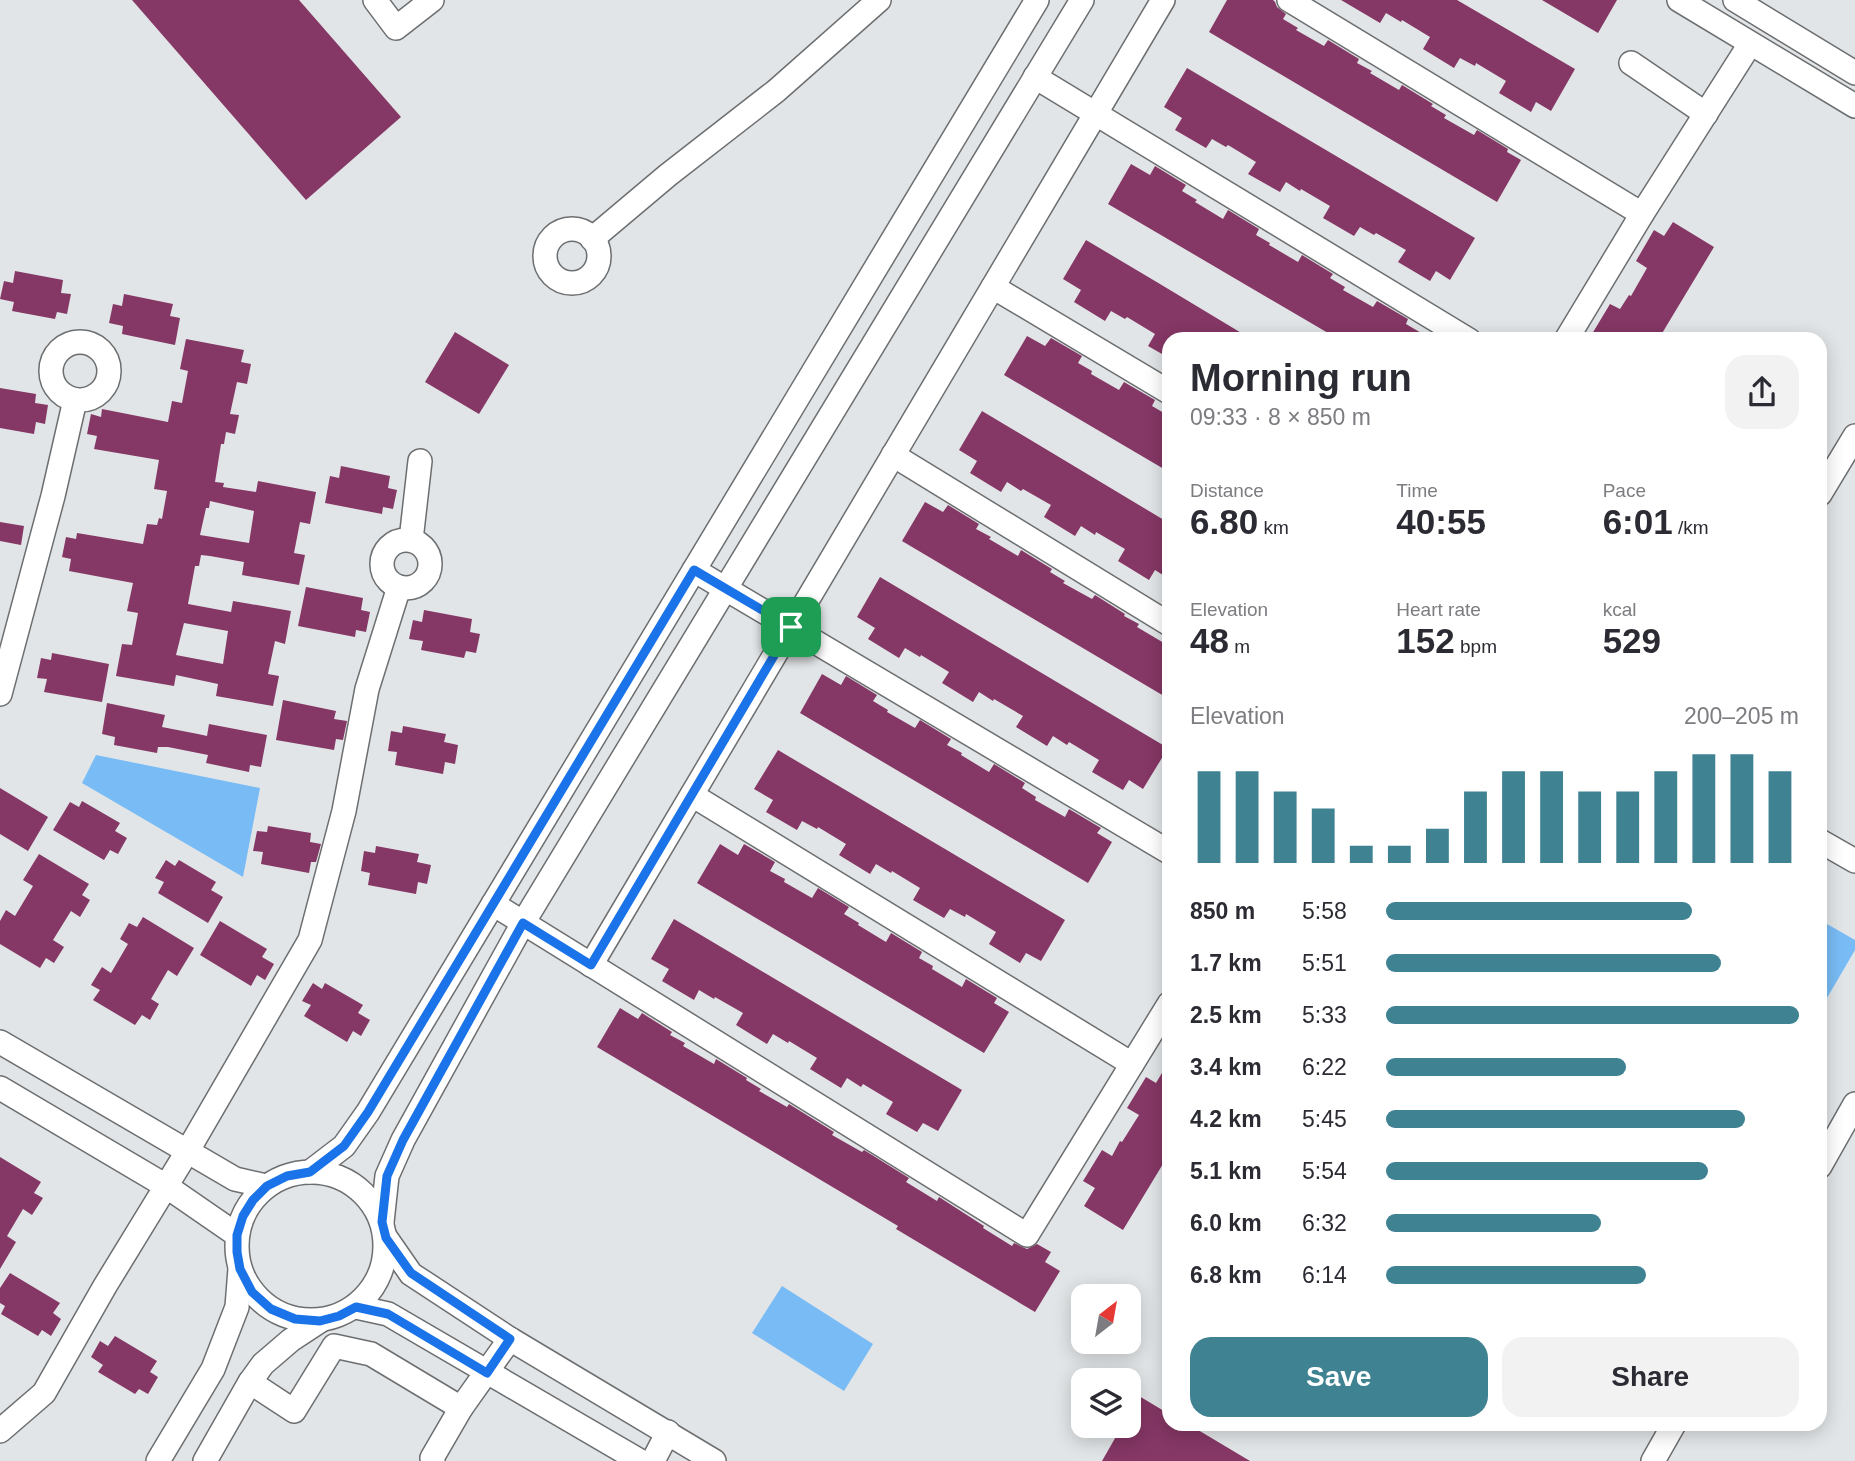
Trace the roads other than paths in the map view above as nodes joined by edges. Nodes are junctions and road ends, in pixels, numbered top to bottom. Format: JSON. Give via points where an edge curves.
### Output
{"nodes":[{"id":1,"x":374,"y":0,"type":"edge"},
{"id":2,"x":432,"y":0,"type":"edge"},
{"id":3,"x":879,"y":0,"type":"edge"},
{"id":4,"x":1037,"y":0,"type":"edge"},
{"id":5,"x":1082,"y":0,"type":"edge"},
{"id":6,"x":1163,"y":0,"type":"edge"},
{"id":7,"x":1289,"y":0,"type":"edge"},
{"id":8,"x":1679,"y":0,"type":"edge"},
{"id":9,"x":1735,"y":0,"type":"edge"},
{"id":10,"x":1750,"y":44,"type":"junction"},
{"id":11,"x":1631,"y":63,"type":"dead end"},
{"id":12,"x":1855,"y":73,"type":"edge"},
{"id":13,"x":1035,"y":77,"type":"junction"},
{"id":14,"x":1855,"y":106,"type":"edge"},
{"id":15,"x":1096,"y":114,"type":"junction"},
{"id":16,"x":1706,"y":114,"type":"junction"},
{"id":17,"x":1642,"y":214,"type":"junction"},
{"id":18,"x":592,"y":239,"type":"dead end"},
{"id":19,"x":993,"y":287,"type":"junction"},
{"id":20,"x":1456,"y":332,"type":"edge"},
{"id":21,"x":1571,"y":332,"type":"edge"},
{"id":22,"x":1162,"y":388,"type":"edge"},
{"id":23,"x":75,"y":400,"type":"dead end"},
{"id":24,"x":1855,"y":436,"type":"edge"},
{"id":25,"x":893,"y":455,"type":"junction"},
{"id":26,"x":420,"y":461,"type":"dead end"},
{"id":27,"x":1827,"y":482,"type":"edge"},
{"id":28,"x":411,"y":540,"type":"junction"},
{"id":29,"x":694,"y":570,"type":"junction"},
{"id":30,"x":400,"y":587,"type":"junction"},
{"id":31,"x":726,"y":588,"type":"junction"},
{"id":32,"x":1162,"y":620,"type":"edge"},
{"id":33,"x":791,"y":627,"type":"junction"},
{"id":34,"x":0,"y":694,"type":"edge"},
{"id":35,"x":691,"y":795,"type":"junction"},
{"id":36,"x":1827,"y":845,"type":"edge"},
{"id":37,"x":1162,"y":848,"type":"edge"},
{"id":38,"x":1855,"y":861,"type":"edge"},
{"id":39,"x":493,"y":904,"type":"junction"},
{"id":40,"x":523,"y":923,"type":"junction"},
{"id":41,"x":591,"y":965,"type":"junction"},
{"id":42,"x":1162,"y":1015,"type":"edge"},
{"id":43,"x":0,"y":1042,"type":"edge"},
{"id":44,"x":1132,"y":1064,"type":"junction"},
{"id":45,"x":0,"y":1088,"type":"edge"},
{"id":46,"x":1855,"y":1104,"type":"edge"},
{"id":47,"x":187,"y":1152,"type":"junction"},
{"id":48,"x":1827,"y":1154,"type":"edge"},
{"id":49,"x":310,"y":1172,"type":"junction"},
{"id":50,"x":166,"y":1186,"type":"junction"},
{"id":51,"x":267,"y":1186,"type":"junction"},
{"id":52,"x":384,"y":1230,"type":"junction"},
{"id":53,"x":237,"y":1235,"type":"junction"},
{"id":54,"x":240,"y":1269,"type":"junction"},
{"id":55,"x":356,"y":1307,"type":"junction"},
{"id":56,"x":320,"y":1321,"type":"junction"},
{"id":57,"x":510,"y":1339,"type":"junction"},
{"id":58,"x":487,"y":1373,"type":"junction"},
{"id":59,"x":250,"y":1382,"type":"junction"},
{"id":60,"x":460,"y":1408,"type":"junction"},
{"id":61,"x":0,"y":1431,"type":"edge"},
{"id":62,"x":1670,"y":1431,"type":"edge"},
{"id":63,"x":668,"y":1432,"type":"junction"},
{"id":64,"x":158,"y":1461,"type":"edge"},
{"id":65,"x":205,"y":1461,"type":"edge"},
{"id":66,"x":433,"y":1461,"type":"edge"},
{"id":67,"x":640,"y":1461,"type":"edge"},
{"id":68,"x":653,"y":1461,"type":"edge"},
{"id":69,"x":714,"y":1461,"type":"edge"},
{"id":70,"x":1653,"y":1461,"type":"edge"}],
"edges":[{"from":1,"to":2,"type":"street","via":[[396,28]]},
{"from":3,"to":18,"type":"street","via":[[776,91]]},
{"from":4,"to":29,"type":"street"},
{"from":5,"to":13,"type":"street"},
{"from":6,"to":15,"type":"street"},
{"from":7,"to":17,"type":"street"},
{"from":8,"to":10,"type":"street"},
{"from":9,"to":12,"type":"street"},
{"from":10,"to":14,"type":"street"},
{"from":10,"to":16,"type":"street"},
{"from":11,"to":16,"type":"street"},
{"from":13,"to":15,"type":"street"},
{"from":13,"to":31,"type":"street"},
{"from":15,"to":19,"type":"street"},
{"from":15,"to":20,"type":"street"},
{"from":16,"to":17,"type":"street"},
{"from":17,"to":21,"type":"street"},
{"from":19,"to":22,"type":"street"},
{"from":19,"to":25,"type":"street"},
{"from":23,"to":34,"type":"street"},
{"from":24,"to":27,"type":"street"},
{"from":25,"to":32,"type":"street"},
{"from":25,"to":33,"type":"street"},
{"from":26,"to":28,"type":"street"},
{"from":28,"to":30,"type":"street","via":[[396,542],[382,559],[387,579]]},
{"from":28,"to":30,"type":"street","via":[[429,556],[429,573],[420,584]]},
{"from":29,"to":31,"type":"street"},
{"from":29,"to":39,"type":"street"},
{"from":30,"to":47,"type":"street","via":[[367,689],[344,811],[310,940]]},
{"from":31,"to":33,"type":"street"},
{"from":31,"to":40,"type":"street"},
{"from":33,"to":35,"type":"street"},
{"from":33,"to":37,"type":"street"},
{"from":35,"to":41,"type":"street"},
{"from":35,"to":44,"type":"street"},
{"from":36,"to":38,"type":"street"},
{"from":39,"to":40,"type":"street"},
{"from":39,"to":49,"type":"street","via":[[368,1112],[344,1146]]},
{"from":40,"to":41,"type":"street"},
{"from":40,"to":52,"type":"street","via":[[403,1140],[387,1176]]},
{"from":41,"to":44,"type":"street","via":[[1027,1235]]},
{"from":42,"to":44,"type":"street"},
{"from":43,"to":47,"type":"street"},
{"from":45,"to":50,"type":"street"},
{"from":46,"to":48,"type":"street"},
{"from":47,"to":50,"type":"street"},
{"from":47,"to":51,"type":"street","via":[[236,1179]]},
{"from":49,"to":51,"type":"street"},
{"from":49,"to":52,"type":"street","via":[[354,1185],[371,1201]]},
{"from":50,"to":53,"type":"street"},
{"from":50,"to":61,"type":"street","via":[[44,1394]]},
{"from":51,"to":53,"type":"street","via":[[243,1216]]},
{"from":52,"to":55,"type":"street","via":[[386,1258],[380,1276]]},
{"from":52,"to":57,"type":"street","via":[[411,1273]]},
{"from":53,"to":54,"type":"street"},
{"from":54,"to":56,"type":"street","via":[[252,1292],[271,1309],[295,1319]]},
{"from":54,"to":64,"type":"street","via":[[237,1307],[214,1369]]},
{"from":55,"to":56,"type":"street"},
{"from":55,"to":58,"type":"street","via":[[388,1314]]},
{"from":56,"to":59,"type":"street","via":[[263,1364]]},
{"from":57,"to":58,"type":"street"},
{"from":57,"to":63,"type":"street"},
{"from":58,"to":60,"type":"street"},
{"from":58,"to":67,"type":"street"},
{"from":59,"to":60,"type":"street","via":[[294,1411],[334,1346],[371,1354]]},
{"from":59,"to":65,"type":"street"},
{"from":60,"to":66,"type":"street"},
{"from":62,"to":70,"type":"street"},
{"from":63,"to":68,"type":"street"},
{"from":63,"to":69,"type":"street"}]}
